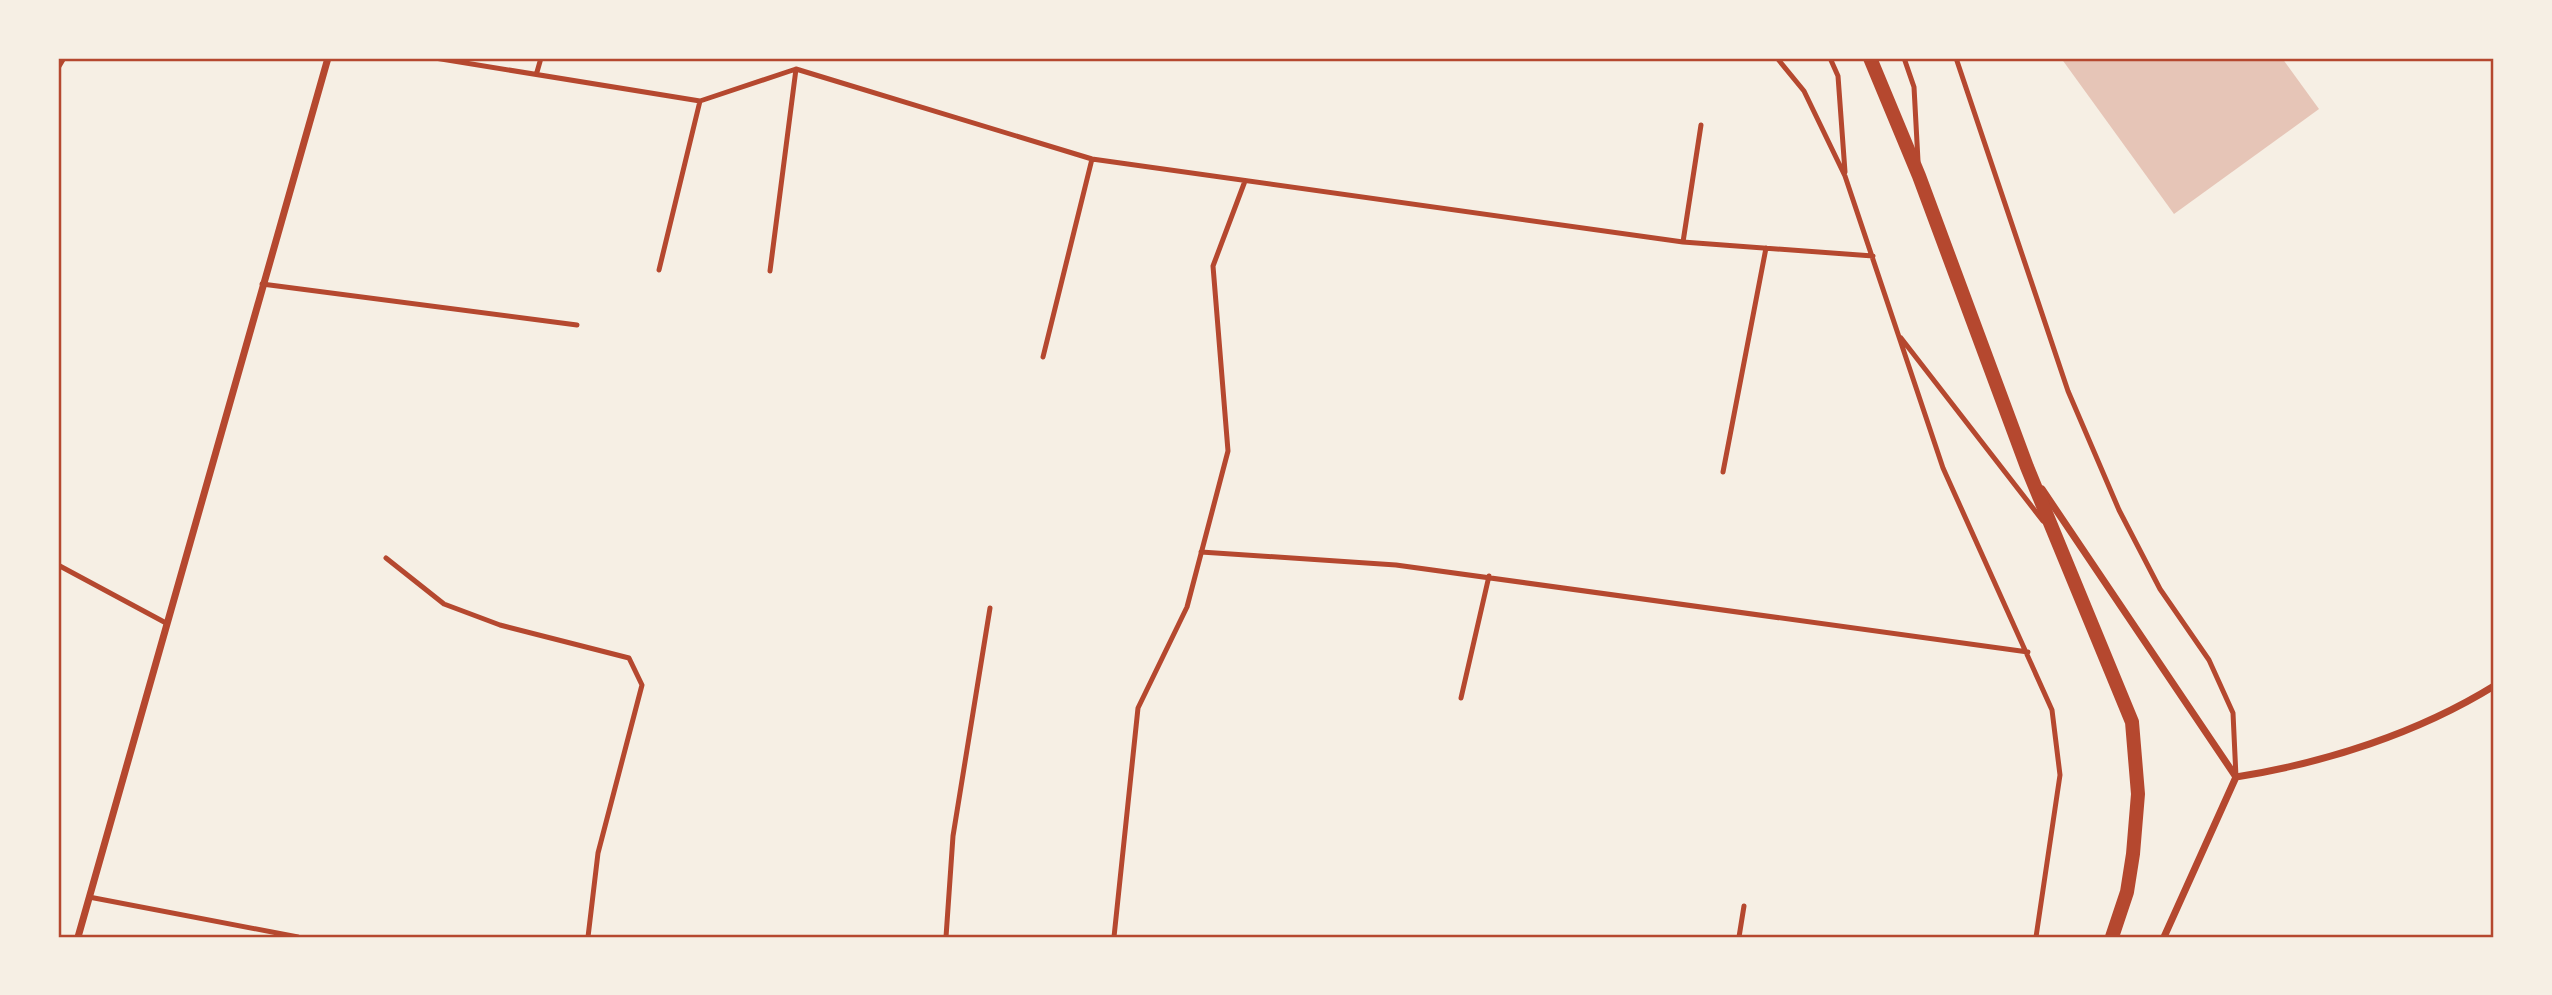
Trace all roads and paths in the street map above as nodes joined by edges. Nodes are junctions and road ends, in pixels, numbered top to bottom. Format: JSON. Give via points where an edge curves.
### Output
{"nodes":[{"id":1,"x":64,"y":58,"type":"edge"},
{"id":2,"x":328,"y":58,"type":"edge"},
{"id":3,"x":435,"y":58,"type":"edge"},
{"id":4,"x":541,"y":58,"type":"edge"},
{"id":5,"x":1777,"y":58,"type":"edge"},
{"id":6,"x":1830,"y":58,"type":"edge"},
{"id":7,"x":1870,"y":58,"type":"edge"},
{"id":8,"x":1904,"y":58,"type":"edge"},
{"id":9,"x":1956,"y":58,"type":"edge"},
{"id":10,"x":58,"y":68,"type":"edge"},
{"id":11,"x":796,"y":69,"type":"junction"},
{"id":12,"x":537,"y":72,"type":"junction"},
{"id":13,"x":700,"y":101,"type":"junction"},
{"id":14,"x":1701,"y":125,"type":"dead end"},
{"id":15,"x":1092,"y":159,"type":"junction"},
{"id":16,"x":1846,"y":176,"type":"junction"},
{"id":17,"x":1919,"y":176,"type":"junction"},
{"id":18,"x":1245,"y":181,"type":"junction"},
{"id":19,"x":1684,"y":242,"type":"junction"},
{"id":20,"x":1766,"y":248,"type":"junction"},
{"id":21,"x":1873,"y":256,"type":"junction"},
{"id":22,"x":659,"y":270,"type":"dead end"},
{"id":23,"x":771,"y":271,"type":"dead end"},
{"id":24,"x":262,"y":284,"type":"junction"},
{"id":25,"x":577,"y":325,"type":"dead end"},
{"id":26,"x":1897,"y":332,"type":"junction"},
{"id":27,"x":1043,"y":357,"type":"dead end"},
{"id":28,"x":2028,"y":467,"type":"junction"},
{"id":29,"x":1723,"y":472,"type":"dead end"},
{"id":30,"x":2056,"y":538,"type":"junction"},
{"id":31,"x":1201,"y":551,"type":"junction"},
{"id":32,"x":386,"y":558,"type":"dead end"},
{"id":33,"x":58,"y":565,"type":"edge"},
{"id":34,"x":1489,"y":576,"type":"junction"},
{"id":35,"x":990,"y":608,"type":"dead end"},
{"id":36,"x":166,"y":623,"type":"junction"},
{"id":37,"x":2029,"y":653,"type":"junction"},
{"id":38,"x":2494,"y":686,"type":"edge"},
{"id":39,"x":1461,"y":698,"type":"dead end"},
{"id":40,"x":2236,"y":776,"type":"junction"},
{"id":41,"x":89,"y":897,"type":"junction"},
{"id":42,"x":1744,"y":906,"type":"dead end"},
{"id":43,"x":78,"y":937,"type":"edge"},
{"id":44,"x":298,"y":937,"type":"edge"},
{"id":45,"x":588,"y":937,"type":"edge"},
{"id":46,"x":946,"y":937,"type":"edge"},
{"id":47,"x":1114,"y":937,"type":"edge"},
{"id":48,"x":1739,"y":937,"type":"edge"},
{"id":49,"x":2036,"y":937,"type":"edge"},
{"id":50,"x":2112,"y":937,"type":"edge"},
{"id":51,"x":2164,"y":937,"type":"edge"}],
"edges":[{"from":1,"to":10,"type":"lane"},
{"from":2,"to":24,"type":"street"},
{"from":3,"to":12,"type":"lane"},
{"from":4,"to":12,"type":"lane"},
{"from":5,"to":16,"type":"lane","via":[[1804,91]]},
{"from":6,"to":16,"type":"lane","via":[[1838,76]]},
{"from":7,"to":17,"type":"main road"},
{"from":8,"to":17,"type":"lane","via":[[1914,87]]},
{"from":9,"to":40,"type":"lane","via":[[2073,403],[2119,510],[2160,589],[2209,660],[2233,713]]},
{"from":11,"to":13,"type":"lane"},
{"from":11,"to":15,"type":"lane"},
{"from":11,"to":23,"type":"lane"},
{"from":12,"to":13,"type":"lane"},
{"from":13,"to":22,"type":"lane"},
{"from":14,"to":19,"type":"lane"},
{"from":15,"to":18,"type":"lane"},
{"from":15,"to":27,"type":"lane"},
{"from":16,"to":21,"type":"lane"},
{"from":17,"to":28,"type":"main road"},
{"from":18,"to":19,"type":"lane"},
{"from":18,"to":31,"type":"lane","via":[[1213,266],[1228,451]]},
{"from":19,"to":20,"type":"lane"},
{"from":20,"to":21,"type":"lane"},
{"from":20,"to":29,"type":"lane"},
{"from":21,"to":26,"type":"lane"},
{"from":24,"to":25,"type":"lane"},
{"from":24,"to":36,"type":"street"},
{"from":26,"to":30,"type":"lane"},
{"from":26,"to":37,"type":"lane","via":[[1943,468]]},
{"from":28,"to":30,"type":"main road"},
{"from":28,"to":40,"type":"street"},
{"from":30,"to":50,"type":"main road","via":[[2132,722],[2138,794],[2133,854],[2127,892]]},
{"from":31,"to":34,"type":"lane"},
{"from":31,"to":47,"type":"lane","via":[[1187,607],[1138,708]]},
{"from":32,"to":45,"type":"lane","via":[[444,604],[500,625],[629,658],[642,685],[598,853]]},
{"from":33,"to":36,"type":"lane"},
{"from":34,"to":37,"type":"lane"},
{"from":34,"to":39,"type":"lane"},
{"from":35,"to":46,"type":"lane","via":[[953,836]]},
{"from":36,"to":41,"type":"street"},
{"from":37,"to":49,"type":"lane","via":[[2052,710],[2060,775]]},
{"from":38,"to":40,"type":"street","via":[[2462,706],[2374,741],[2277,770]]},
{"from":40,"to":51,"type":"street"},
{"from":41,"to":43,"type":"street"},
{"from":41,"to":44,"type":"lane"},
{"from":42,"to":48,"type":"lane"}]}
